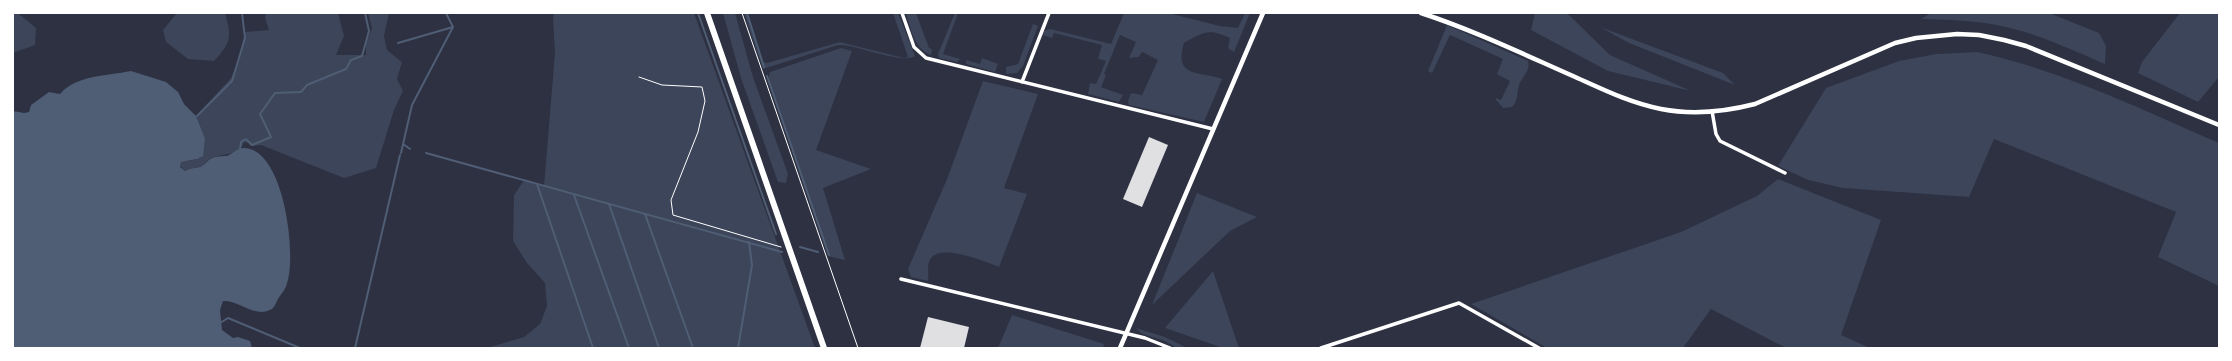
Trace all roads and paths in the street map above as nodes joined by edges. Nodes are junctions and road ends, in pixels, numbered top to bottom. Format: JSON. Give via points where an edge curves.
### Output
{"nodes":[{"id":1,"x":707,"y":13,"type":"edge"},
{"id":2,"x":742,"y":13,"type":"edge"},
{"id":3,"x":902,"y":13,"type":"edge"},
{"id":4,"x":1048,"y":13,"type":"edge"},
{"id":5,"x":1263,"y":13,"type":"edge"},
{"id":6,"x":1421,"y":13,"type":"edge"},
{"id":7,"x":639,"y":77,"type":"dead end"},
{"id":8,"x":1022,"y":82,"type":"junction"},
{"id":9,"x":1712,"y":111,"type":"junction"},
{"id":10,"x":2219,"y":125,"type":"edge"},
{"id":11,"x":1213,"y":129,"type":"junction"},
{"id":12,"x":1785,"y":173,"type":"dead end"},
{"id":13,"x":790,"y":250,"type":"junction"},
{"id":14,"x":901,"y":279,"type":"dead end"},
{"id":15,"x":1126,"y":334,"type":"junction"},
{"id":16,"x":824,"y":348,"type":"edge"},
{"id":17,"x":858,"y":348,"type":"edge"},
{"id":18,"x":1120,"y":348,"type":"edge"},
{"id":19,"x":1170,"y":348,"type":"edge"},
{"id":20,"x":1321,"y":348,"type":"edge"},
{"id":21,"x":1539,"y":348,"type":"edge"}],
"edges":[{"from":1,"to":13,"type":"main road"},
{"from":2,"to":17,"type":"path"},
{"from":3,"to":8,"type":"street","via":[[914,47],[921,56]]},
{"from":4,"to":8,"type":"street"},
{"from":5,"to":11,"type":"street"},
{"from":6,"to":9,"type":"street","via":[[1453,23],[1640,104],[1682,111]]},
{"from":7,"to":13,"type":"path","via":[[662,85],[702,87],[705,101],[698,132],[671,200],[673,215]]},
{"from":8,"to":11,"type":"street"},
{"from":9,"to":10,"type":"street","via":[[1755,104],[1895,43],[1956,34],[1979,35],[2026,46]]},
{"from":9,"to":12,"type":"street","via":[[1716,134],[1720,141]]},
{"from":11,"to":15,"type":"street","via":[[1176,222]]},
{"from":13,"to":16,"type":"main road"},
{"from":14,"to":15,"type":"street"},
{"from":15,"to":18,"type":"street"},
{"from":15,"to":19,"type":"street"},
{"from":20,"to":21,"type":"street","via":[[1459,303]]}]}
